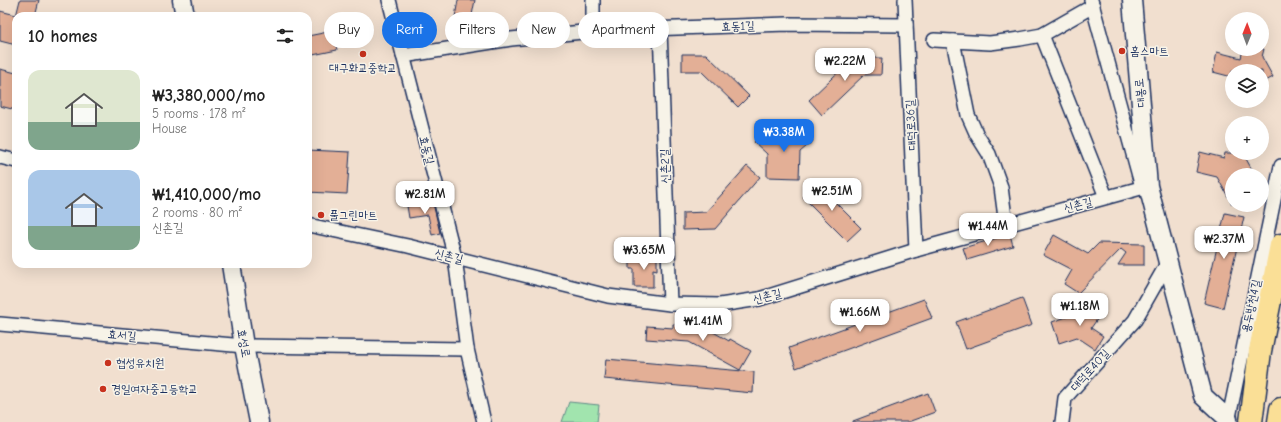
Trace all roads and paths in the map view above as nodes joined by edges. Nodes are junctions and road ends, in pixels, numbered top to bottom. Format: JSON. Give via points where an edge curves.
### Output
{"nodes":[{"id":1,"x":182,"y":0,"type":"edge"},
{"id":2,"x":389,"y":0,"type":"edge"},
{"id":3,"x":593,"y":0,"type":"edge"},
{"id":4,"x":905,"y":0,"type":"edge"},
{"id":5,"x":1132,"y":0,"type":"edge"},
{"id":6,"x":1092,"y":3,"type":"edge"},
{"id":7,"x":184,"y":12,"type":"edge"},
{"id":8,"x":593,"y":12,"type":"edge"},
{"id":9,"x":906,"y":25,"type":"junction"},
{"id":10,"x":669,"y":29,"type":"edge"},
{"id":11,"x":578,"y":32,"type":"edge"},
{"id":12,"x":1042,"y":34,"type":"junction"},
{"id":13,"x":934,"y":40,"type":"dead end"},
{"id":14,"x":953,"y":41,"type":"junction"},
{"id":15,"x":661,"y":48,"type":"edge"},
{"id":16,"x":403,"y":56,"type":"junction"},
{"id":17,"x":0,"y":157,"type":"edge"},
{"id":18,"x":12,"y":160,"type":"edge"},
{"id":19,"x":1281,"y":166,"type":"edge"},
{"id":20,"x":1145,"y":186,"type":"junction"},
{"id":21,"x":1106,"y":197,"type":"junction"},
{"id":22,"x":1006,"y":225,"type":"junction"},
{"id":23,"x":312,"y":226,"type":"edge"},
{"id":24,"x":1281,"y":246,"type":"edge"},
{"id":25,"x":916,"y":250,"type":"junction"},
{"id":26,"x":454,"y":258,"type":"junction"},
{"id":27,"x":1168,"y":262,"type":"junction"},
{"id":28,"x":232,"y":268,"type":"edge"},
{"id":29,"x":1281,"y":281,"type":"edge"},
{"id":30,"x":1281,"y":291,"type":"edge"},
{"id":31,"x":670,"y":304,"type":"junction"},
{"id":32,"x":0,"y":324,"type":"edge"},
{"id":33,"x":244,"y":346,"type":"junction"},
{"id":34,"x":467,"y":349,"type":"junction"},
{"id":35,"x":1260,"y":351,"type":"junction"},
{"id":36,"x":1262,"y":416,"type":"edge"},
{"id":37,"x":1228,"y":421,"type":"edge"},
{"id":38,"x":259,"y":422,"type":"edge"},
{"id":39,"x":484,"y":422,"type":"edge"},
{"id":40,"x":1062,"y":422,"type":"edge"},
{"id":41,"x":1279,"y":422,"type":"edge"}],
"edges":[{"from":1,"to":7,"type":"street"},
{"from":2,"to":16,"type":"street","name":"효동길"},
{"from":3,"to":8,"type":"street"},
{"from":4,"to":9,"type":"street","name":"대덕로36길"},
{"from":5,"to":20,"type":"street","name":"대봉로"},
{"from":6,"to":12,"type":"street"},
{"from":6,"to":20,"type":"street"},
{"from":9,"to":10,"type":"street","name":"효동1길","via":[[788,24]]},
{"from":9,"to":25,"type":"street","name":"대덕로36길"},
{"from":11,"to":16,"type":"street","name":"효동1길","via":[[511,39]]},
{"from":12,"to":14,"type":"street","via":[[990,43]]},
{"from":12,"to":21,"type":"street"},
{"from":13,"to":14,"type":"street"},
{"from":14,"to":22,"type":"street","via":[[968,115],[977,136],[989,154],[1002,187]]},
{"from":15,"to":31,"type":"street","name":"신촌2길"},
{"from":16,"to":26,"type":"street","name":"효동길"},
{"from":17,"to":18,"type":"street"},
{"from":19,"to":37,"type":"street","name":"용두방천4길"},
{"from":20,"to":21,"type":"street","name":"신촌길"},
{"from":20,"to":27,"type":"street","name":"대봉로"},
{"from":21,"to":22,"type":"street","name":"신촌길"},
{"from":22,"to":25,"type":"street","name":"신촌길"},
{"from":23,"to":26,"type":"street","name":"신촌길"},
{"from":24,"to":35,"type":"highway"},
{"from":25,"to":31,"type":"street","name":"신촌길","via":[[759,299],[720,305]]},
{"from":26,"to":31,"type":"street","name":"신촌길","via":[[608,296]]},
{"from":26,"to":34,"type":"street","name":"효동길"},
{"from":27,"to":37,"type":"street","name":"대봉로","via":[[1203,396]]},
{"from":27,"to":40,"type":"street","name":"대덕로40길","via":[[1135,320],[1065,398]]},
{"from":28,"to":33,"type":"street","name":"효성로"},
{"from":29,"to":35,"type":"highway"},
{"from":30,"to":36,"type":"highway"},
{"from":32,"to":33,"type":"street","name":"효서길"},
{"from":33,"to":34,"type":"street"},
{"from":33,"to":38,"type":"street","name":"효성로"},
{"from":34,"to":39,"type":"street","name":"효동길"},
{"from":35,"to":36,"type":"highway"},
{"from":36,"to":41,"type":"highway"}]}
